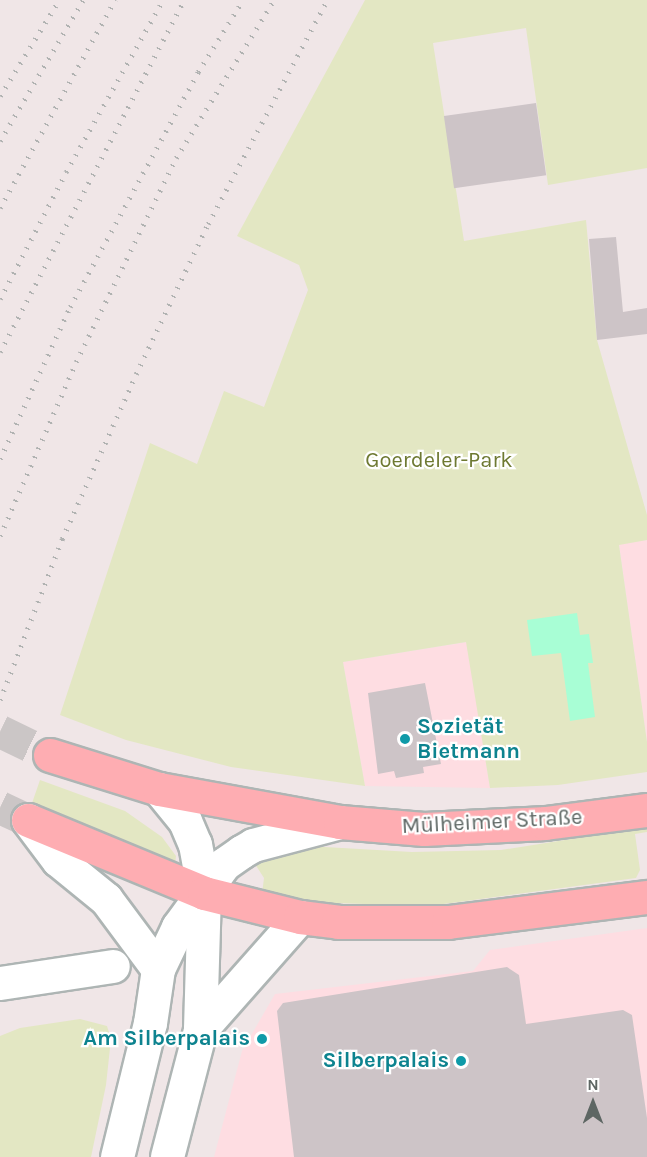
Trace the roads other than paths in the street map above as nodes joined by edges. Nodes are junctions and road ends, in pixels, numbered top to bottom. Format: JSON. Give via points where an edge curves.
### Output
{"nodes":[{"id":1,"x":50,"y":754,"type":"tunnel mouth"},
{"id":2,"x":159,"y":789,"type":"junction"},
{"id":3,"x":647,"y":810,"type":"edge"},
{"id":4,"x":28,"y":820,"type":"joint"},
{"id":5,"x":340,"y":822,"type":"junction"},
{"id":6,"x":204,"y":893,"type":"junction"},
{"id":7,"x":647,"y":897,"type":"edge"},
{"id":8,"x":300,"y":917,"type":"junction"},
{"id":9,"x":113,"y":966,"type":"dead end"},
{"id":10,"x":158,"y":969,"type":"junction"},
{"id":11,"x":0,"y":983,"type":"edge"},
{"id":12,"x":200,"y":1030,"type":"junction"},
{"id":13,"x":117,"y":1157,"type":"edge"},
{"id":14,"x":167,"y":1157,"type":"edge"}],
"edges":[{"from":1,"to":2,"type":"main road","name":"Mülheimer Straße"},
{"from":2,"to":5,"type":"main road","name":"Mülheimer Straße"},
{"from":2,"to":6,"type":"street","via":[[185,821],[195,844]]},
{"from":3,"to":5,"type":"main road","name":"Mülheimer Straße","via":[[546,823],[435,829]]},
{"from":4,"to":6,"type":"main road"},
{"from":4,"to":10,"type":"street","via":[[58,860],[106,899]]},
{"from":5,"to":6,"type":"street","via":[[253,845],[224,864]]},
{"from":6,"to":8,"type":"main road"},
{"from":6,"to":10,"type":"street","via":[[178,927]]},
{"from":6,"to":12,"type":"street","via":[[205,964]]},
{"from":7,"to":8,"type":"main road","via":[[448,922],[338,922]]},
{"from":8,"to":12,"type":"street"},
{"from":9,"to":11,"type":"street"},
{"from":10,"to":13,"type":"street","via":[[150,1023]]},
{"from":12,"to":14,"type":"street"}]}
